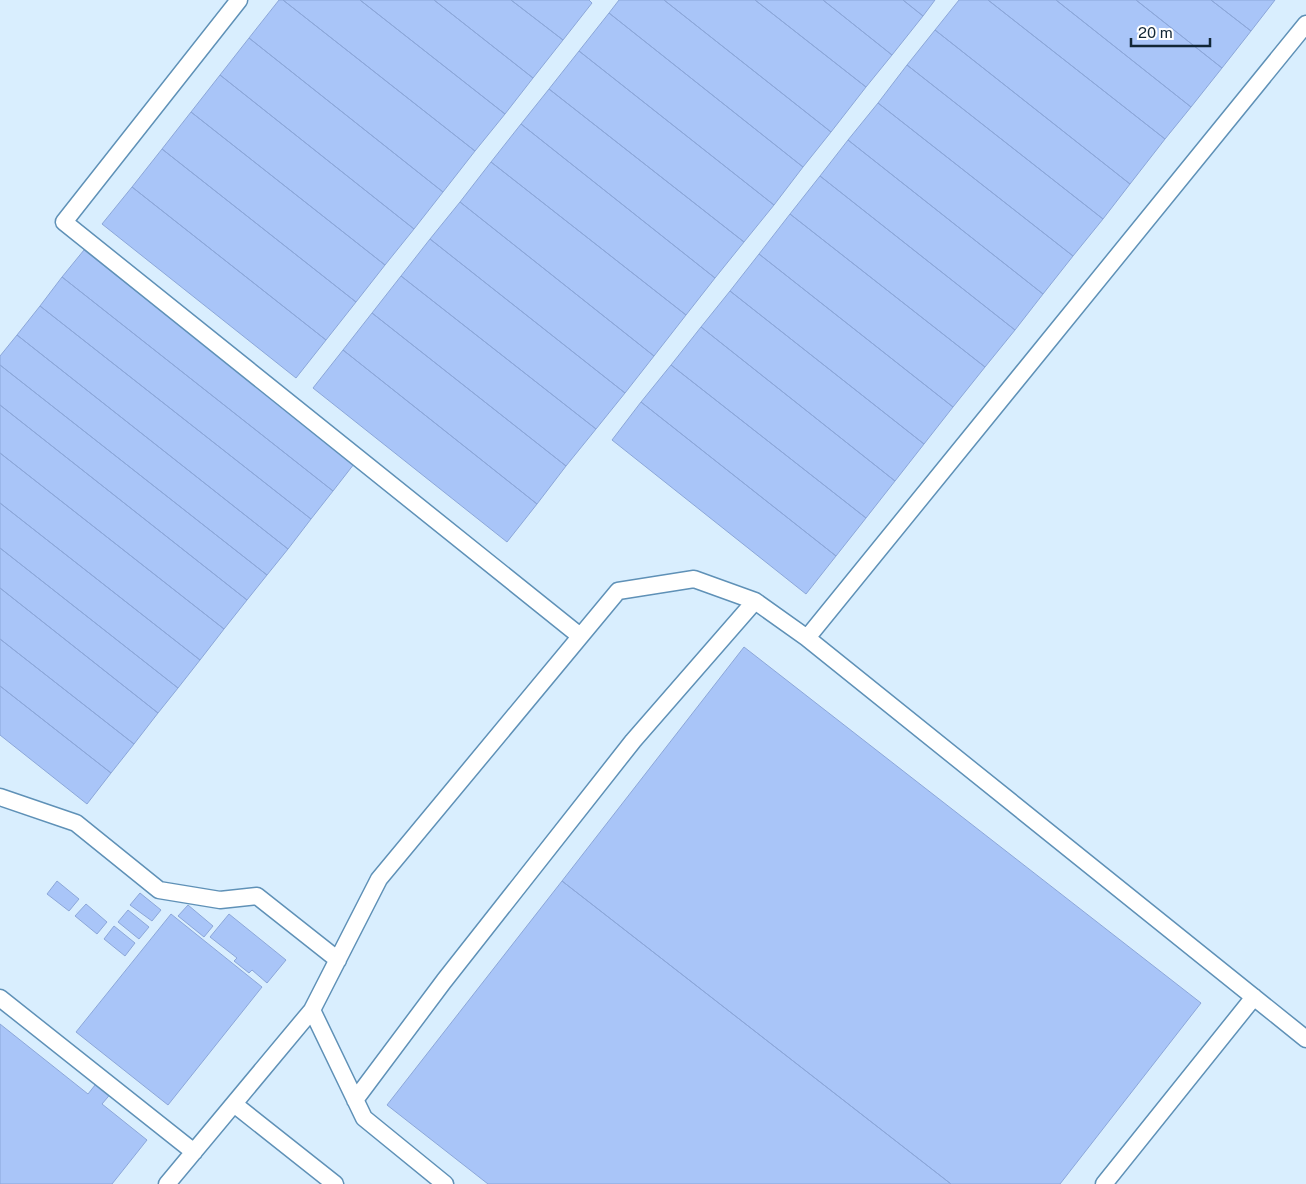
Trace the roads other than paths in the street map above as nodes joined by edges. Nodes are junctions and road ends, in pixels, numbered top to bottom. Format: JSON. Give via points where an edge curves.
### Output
{"nodes":[{"id":1,"x":239,"y":0,"type":"edge"},
{"id":2,"x":1306,"y":24,"type":"edge"},
{"id":3,"x":755,"y":601,"type":"junction"},
{"id":4,"x":580,"y":636,"type":"junction"},
{"id":5,"x":808,"y":638,"type":"junction"},
{"id":6,"x":0,"y":796,"type":"edge"},
{"id":7,"x":338,"y":960,"type":"junction"},
{"id":8,"x":1254,"y":997,"type":"junction"},
{"id":9,"x":0,"y":998,"type":"edge"},
{"id":10,"x":312,"y":1010,"type":"junction"},
{"id":11,"x":1306,"y":1039,"type":"edge"},
{"id":12,"x":355,"y":1100,"type":"junction"},
{"id":13,"x":234,"y":1104,"type":"junction"},
{"id":14,"x":194,"y":1152,"type":"junction"},
{"id":15,"x":167,"y":1184,"type":"edge"},
{"id":16,"x":335,"y":1184,"type":"edge"},
{"id":17,"x":445,"y":1184,"type":"edge"},
{"id":18,"x":1104,"y":1184,"type":"edge"}],
"edges":[{"from":1,"to":4,"type":"lane","via":[[64,222]]},
{"from":2,"to":5,"type":"lane"},
{"from":3,"to":4,"type":"lane","via":[[694,579],[618,591]]},
{"from":3,"to":5,"type":"lane"},
{"from":3,"to":12,"type":"lane","via":[[634,741],[444,981]]},
{"from":4,"to":7,"type":"lane","via":[[379,879]]},
{"from":5,"to":8,"type":"lane"},
{"from":6,"to":7,"type":"lane","via":[[76,823],[159,890],[220,900],[257,896]]},
{"from":7,"to":10,"type":"lane"},
{"from":8,"to":11,"type":"lane"},
{"from":8,"to":18,"type":"lane"},
{"from":9,"to":14,"type":"lane"},
{"from":10,"to":12,"type":"lane"},
{"from":10,"to":13,"type":"lane"},
{"from":12,"to":17,"type":"lane","via":[[364,1118]]},
{"from":13,"to":14,"type":"lane"},
{"from":13,"to":16,"type":"lane"},
{"from":14,"to":15,"type":"lane"}]}
